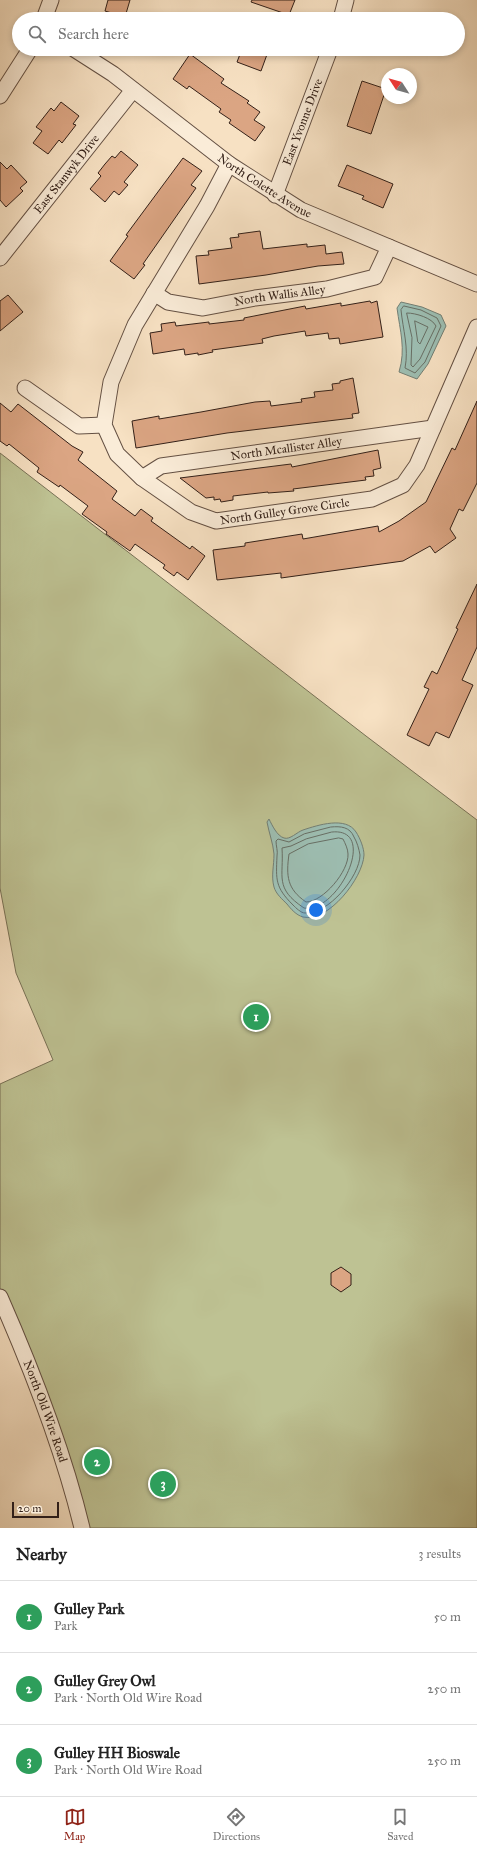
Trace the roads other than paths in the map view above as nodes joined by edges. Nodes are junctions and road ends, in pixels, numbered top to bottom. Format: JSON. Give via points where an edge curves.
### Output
{"nodes":[{"id":1,"x":50,"y":0,"type":"edge"},
{"id":2,"x":346,"y":0,"type":"edge"},
{"id":3,"x":46,"y":12,"type":"edge"},
{"id":4,"x":343,"y":12,"type":"edge"},
{"id":5,"x":26,"y":56,"type":"edge"},
{"id":6,"x":88,"y":56,"type":"edge"},
{"id":7,"x":327,"y":56,"type":"edge"},
{"id":8,"x":133,"y":90,"type":"junction"},
{"id":9,"x":0,"y":96,"type":"edge"},
{"id":10,"x":229,"y":164,"type":"junction"},
{"id":11,"x":276,"y":195,"type":"junction"},
{"id":12,"x":389,"y":247,"type":"junction"},
{"id":13,"x":0,"y":258,"type":"edge"},
{"id":14,"x":477,"y":284,"type":"edge"},
{"id":15,"x":154,"y":293,"type":"junction"},
{"id":16,"x":477,"y":327,"type":"edge"},
{"id":17,"x":25,"y":388,"type":"dead end"},
{"id":18,"x":104,"y":425,"type":"junction"},
{"id":19,"x":433,"y":428,"type":"junction"},
{"id":20,"x":142,"y":478,"type":"junction"},
{"id":21,"x":0,"y":1297,"type":"edge"},
{"id":22,"x":82,"y":1528,"type":"edge"}],
"edges":[{"from":1,"to":3,"type":"street"},
{"from":2,"to":4,"type":"street"},
{"from":5,"to":9,"type":"street"},
{"from":6,"to":8,"type":"street","name":"North Colette Avenue"},
{"from":7,"to":11,"type":"street","name":"East Yvonne Drive"},
{"from":8,"to":10,"type":"street","name":"North Colette Avenue"},
{"from":8,"to":13,"type":"street","name":"East Stanwyk Drive"},
{"from":10,"to":11,"type":"street","name":"North Colette Avenue"},
{"from":10,"to":15,"type":"street","via":[[207,206]]},
{"from":11,"to":12,"type":"street","name":"North Colette Avenue","via":[[302,210]]},
{"from":12,"to":14,"type":"street","name":"North Colette Avenue"},
{"from":12,"to":15,"type":"street","name":"North Wallis Alley","via":[[375,277],[327,289],[203,308],[168,302]]},
{"from":15,"to":18,"type":"street","via":[[135,325],[111,382]]},
{"from":16,"to":19,"type":"street","name":"North Gulley Grove Circle"},
{"from":17,"to":18,"type":"street","via":[[79,426]]},
{"from":18,"to":20,"type":"street","name":"North Gulley Grove Circle","via":[[117,454]]},
{"from":19,"to":20,"type":"street","name":"North Mcallister Alley","via":[[161,466]]},
{"from":19,"to":20,"type":"street","name":"North Gulley Grove Circle","via":[[416,465],[403,485],[372,499],[216,521],[191,512]]},
{"from":21,"to":22,"type":"street","name":"North Old Wire Road","via":[[59,1448]]}]}
